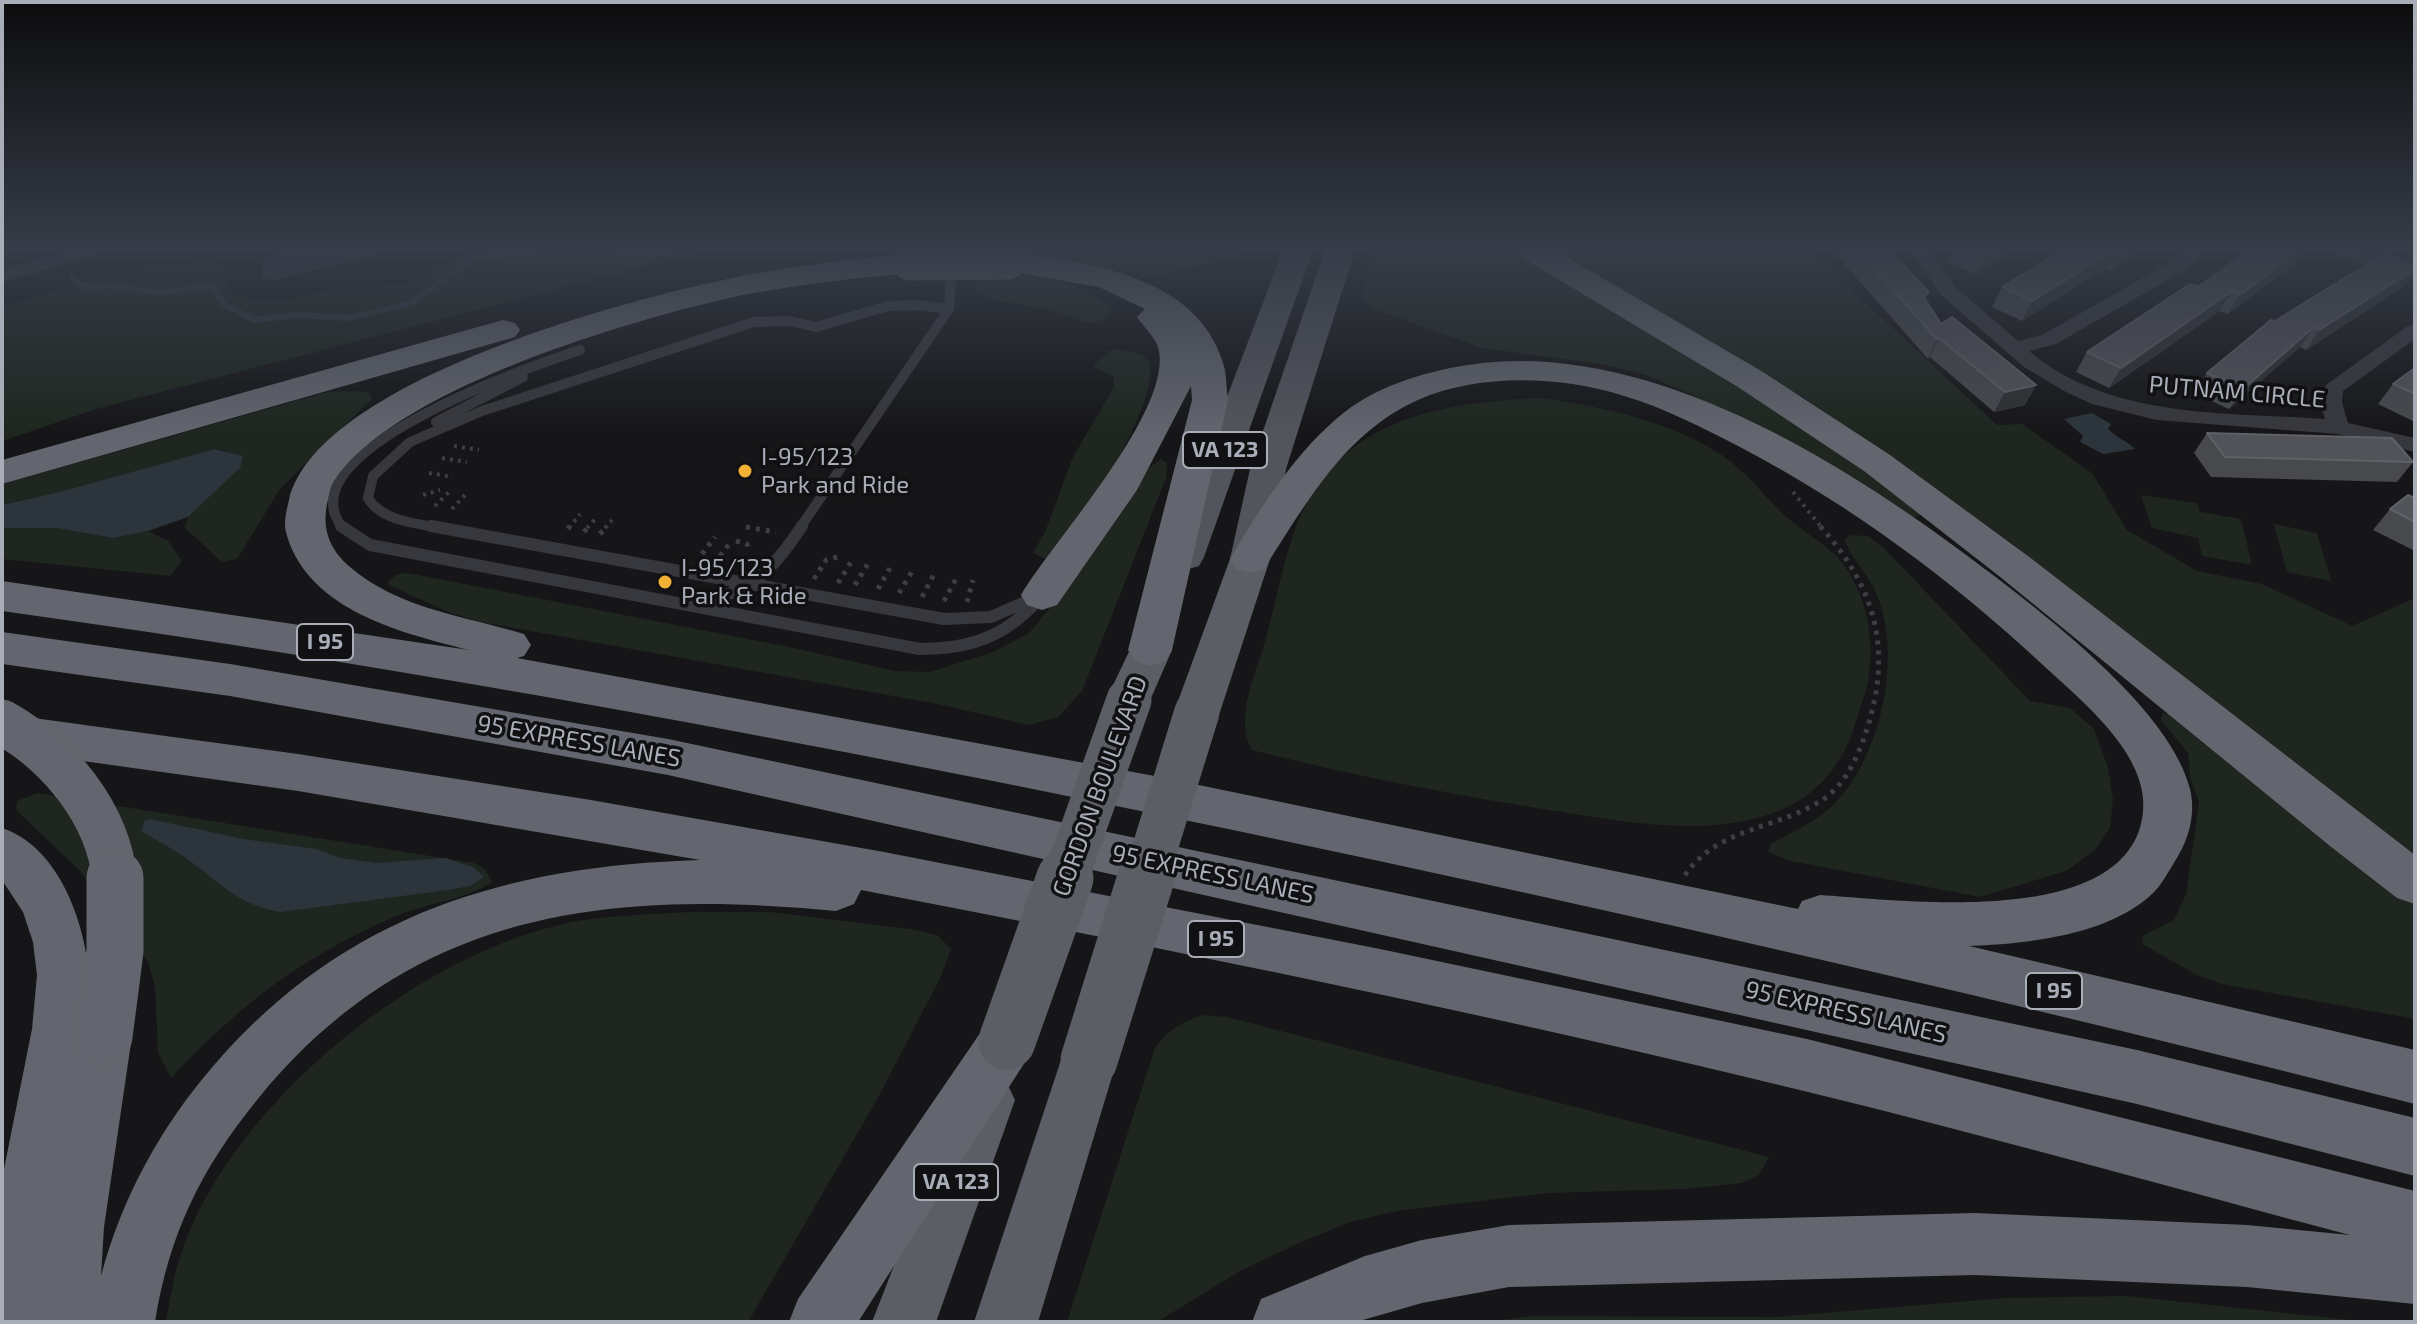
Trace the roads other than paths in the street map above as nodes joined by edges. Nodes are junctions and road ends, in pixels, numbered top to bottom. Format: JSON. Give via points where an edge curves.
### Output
{"nodes":[{"id":1,"x":566,"y":312,"type":"edge"},
{"id":2,"x":644,"y":312,"type":"edge"},
{"id":3,"x":705,"y":312,"type":"edge"},
{"id":4,"x":868,"y":312,"type":"edge"},
{"id":5,"x":947,"y":312,"type":"edge"},
{"id":6,"x":1148,"y":312,"type":"edge"},
{"id":7,"x":1169,"y":312,"type":"edge"},
{"id":8,"x":1275,"y":312,"type":"edge"},
{"id":9,"x":1320,"y":312,"type":"edge"},
{"id":10,"x":1635,"y":312,"type":"edge"},
{"id":11,"x":1972,"y":312,"type":"edge"},
{"id":12,"x":2098,"y":312,"type":"edge"},
{"id":13,"x":2415,"y":330,"type":"edge"},
{"id":14,"x":2014,"y":348,"type":"junction"},
{"id":15,"x":580,"y":350,"type":"junction"},
{"id":16,"x":2338,"y":427,"type":"junction"},
{"id":17,"x":410,"y":442,"type":"junction"},
{"id":18,"x":2415,"y":445,"type":"edge"},
{"id":19,"x":2,"y":472,"type":"edge"},
{"id":20,"x":1250,"y":559,"type":"junction"},
{"id":21,"x":752,"y":584,"type":"junction"},
{"id":22,"x":1042,"y":595,"type":"junction"},
{"id":23,"x":2,"y":596,"type":"edge"},
{"id":24,"x":702,"y":606,"type":"junction"},
{"id":25,"x":2,"y":648,"type":"edge"},
{"id":26,"x":1150,"y":650,"type":"junction"},
{"id":27,"x":646,"y":696,"type":"junction"},
{"id":28,"x":2,"y":722,"type":"edge"},
{"id":29,"x":2,"y":732,"type":"edge"},
{"id":30,"x":2,"y":848,"type":"edge"},
{"id":31,"x":2415,"y":883,"type":"edge"},
{"id":32,"x":1681,"y":906,"type":"junction"},
{"id":33,"x":1385,"y":973,"type":"junction"},
{"id":34,"x":1007,"y":1041,"type":"junction"},
{"id":35,"x":2415,"y":1077,"type":"edge"},
{"id":36,"x":2415,"y":1147,"type":"edge"},
{"id":37,"x":2415,"y":1222,"type":"edge"},
{"id":38,"x":2415,"y":1273,"type":"edge"},
{"id":39,"x":7,"y":1322,"type":"edge"},
{"id":40,"x":66,"y":1322,"type":"edge"},
{"id":41,"x":123,"y":1322,"type":"edge"},
{"id":42,"x":821,"y":1322,"type":"edge"},
{"id":43,"x":904,"y":1322,"type":"edge"},
{"id":44,"x":1006,"y":1322,"type":"edge"},
{"id":45,"x":1284,"y":1322,"type":"edge"}],
"edges":[{"from":1,"to":19,"type":"highway"},
{"from":2,"to":27,"type":"highway","via":[[519,351],[453,377],[387,412],[336,451],[302,512],[305,535],[318,560],[366,599],[404,616],[530,651]]},
{"from":3,"to":15,"type":"highway"},
{"from":4,"to":17,"type":"lane","via":[[816,327],[754,322],[482,411]]},
{"from":5,"to":21,"type":"lane","via":[[774,567]]},
{"from":6,"to":22,"type":"highway","via":[[1175,346],[1177,374],[1168,400],[1118,490]]},
{"from":7,"to":26,"type":"highway","via":[[1188,328],[1206,360],[1210,400]]},
{"from":8,"to":26,"type":"main road","name":"GORDON BOULEVARD","number":"VA 123"},
{"from":9,"to":20,"type":"main road","number":"VA 123","via":[[1268,469]]},
{"from":10,"to":31,"type":"highway","via":[[1874,461]]},
{"from":11,"to":14,"type":"street","name":"PUTNAM CIRCLE"},
{"from":12,"to":14,"type":"street","via":[[2049,340]]},
{"from":13,"to":16,"type":"street","via":[[2333,389]]},
{"from":14,"to":16,"type":"street","name":"PUTNAM CIRCLE","via":[[2063,383],[2128,407]]},
{"from":15,"to":17,"type":"lane","via":[[459,410]]},
{"from":15,"to":24,"type":"lane","via":[[484,385],[392,433],[342,475],[331,507],[338,523],[351,537],[370,545]]},
{"from":16,"to":18,"type":"street","name":"PUTNAM CIRCLE"},
{"from":17,"to":21,"type":"lane","via":[[373,476],[368,498],[373,507],[407,522]]},
{"from":20,"to":32,"type":"highway","via":[[1314,465],[1347,430],[1409,391],[1466,375],[1539,371],[1619,383],[1710,417],[1775,450],[1948,561],[2083,677],[2133,729],[2163,779],[2168,824],[2160,846],[2139,874],[2112,895],[2056,917],[2014,924],[1886,921]]},
{"from":20,"to":44,"type":"highway","number":"VA 123","bridge":true},
{"from":21,"to":22,"type":"lane","via":[[955,620],[991,617]]},
{"from":21,"to":24,"type":"lane"},
{"from":22,"to":24,"type":"lane","via":[[1006,630],[953,650],[920,649]]},
{"from":23,"to":27,"type":"highway","number":"I 95","via":[[321,641]]},
{"from":25,"to":36,"type":"highway","name":"95 EXPRESS LANES","via":[[230,680],[668,757],[2077,1064]]},
{"from":26,"to":34,"type":"highway","name":"GORDON BOULEVARD","number":"VA 123","bridge":true},
{"from":27,"to":32,"type":"highway","number":"I 95","via":[[1297,824]]},
{"from":28,"to":40,"type":"highway","bridge":true,"via":[[57,764],[96,814],[114,865],[118,914],[73,1227]]},
{"from":29,"to":33,"type":"highway","number":"I 95","via":[[316,775],[698,838]]},
{"from":30,"to":39,"type":"highway","via":[[40,892],[62,960],[61,1015]]},
{"from":32,"to":35,"type":"highway","number":"I 95"},
{"from":33,"to":37,"type":"highway","number":"I 95","via":[[1724,1046]]},
{"from":33,"to":41,"type":"highway","via":[[771,883],[575,890],[505,904],[404,944],[344,979],[263,1049],[218,1103],[167,1180],[143,1239]]},
{"from":34,"to":42,"type":"highway"},
{"from":34,"to":43,"type":"highway","name":"GORDON BOULEVARD","number":"VA 123"},
{"from":38,"to":45,"type":"highway","via":[[2247,1256],[1975,1244],[1509,1256],[1435,1267],[1363,1287]]}]}
